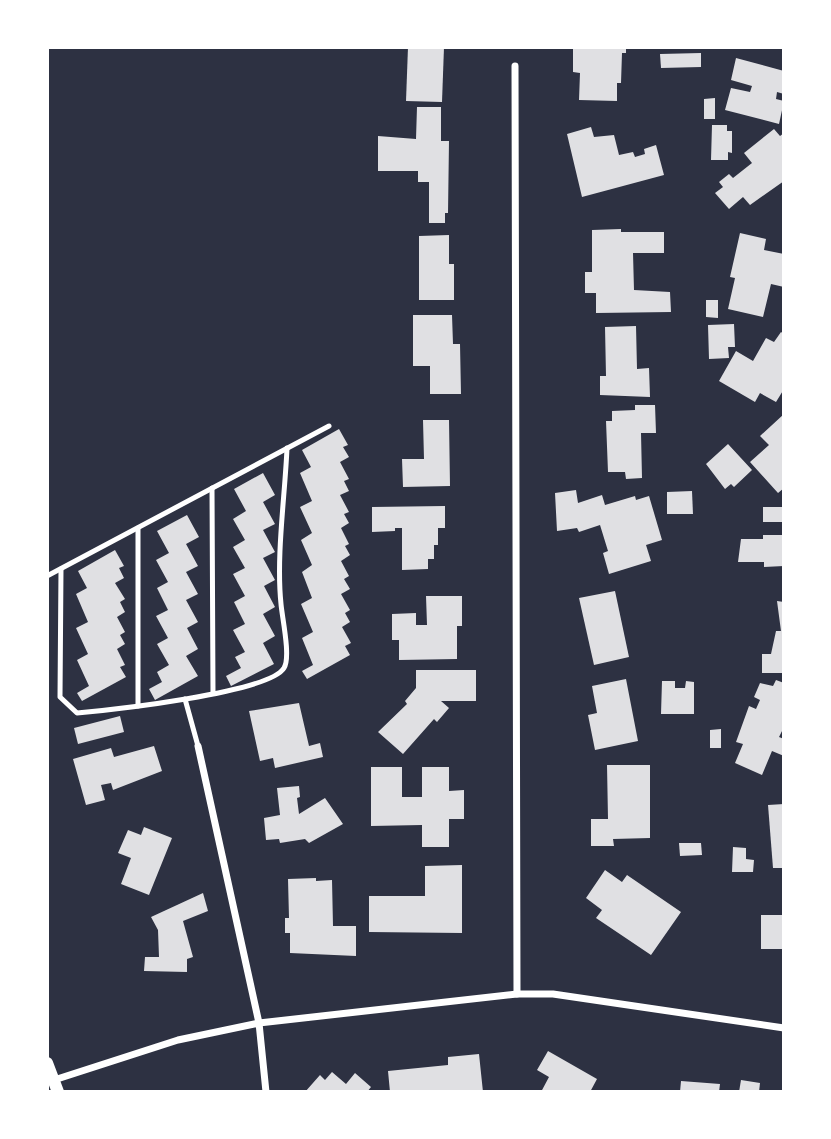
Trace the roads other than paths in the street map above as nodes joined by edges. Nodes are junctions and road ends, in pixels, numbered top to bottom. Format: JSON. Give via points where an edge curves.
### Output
{"nodes":[{"id":1,"x":515,"y":66,"type":"dead end"},
{"id":2,"x":329,"y":426,"type":"dead end"},
{"id":3,"x":287,"y":448,"type":"junction"},
{"id":4,"x":212,"y":488,"type":"junction"},
{"id":5,"x":138,"y":528,"type":"junction"},
{"id":6,"x":61,"y":569,"type":"junction"},
{"id":7,"x":47,"y":576,"type":"edge"},
{"id":8,"x":212,"y":692,"type":"junction"},
{"id":9,"x":185,"y":699,"type":"junction"},
{"id":10,"x":138,"y":706,"type":"junction"},
{"id":11,"x":198,"y":746,"type":"joint"},
{"id":12,"x":517,"y":994,"type":"junction"},
{"id":13,"x":258,"y":1023,"type":"junction"},
{"id":14,"x":784,"y":1028,"type":"edge"},
{"id":15,"x":47,"y":1063,"type":"edge"},
{"id":16,"x":56,"y":1086,"type":"edge"},
{"id":17,"x":266,"y":1092,"type":"edge"}],
"edges":[{"from":1,"to":12,"type":"street"},
{"from":2,"to":3,"type":"lane"},
{"from":3,"to":4,"type":"lane"},
{"from":3,"to":8,"type":"lane","via":[[280,600],[286,664],[270,679]]},
{"from":4,"to":5,"type":"lane"},
{"from":4,"to":8,"type":"lane"},
{"from":5,"to":6,"type":"lane"},
{"from":5,"to":10,"type":"lane"},
{"from":6,"to":7,"type":"lane"},
{"from":6,"to":10,"type":"lane","via":[[60,697],[76,713]]},
{"from":8,"to":9,"type":"lane"},
{"from":9,"to":10,"type":"lane"},
{"from":9,"to":11,"type":"lane"},
{"from":11,"to":13,"type":"street"},
{"from":12,"to":13,"type":"street"},
{"from":12,"to":14,"type":"street","via":[[553,993]]},
{"from":13,"to":16,"type":"street","via":[[178,1040]]},
{"from":13,"to":17,"type":"street"},
{"from":15,"to":16,"type":"street"}]}
